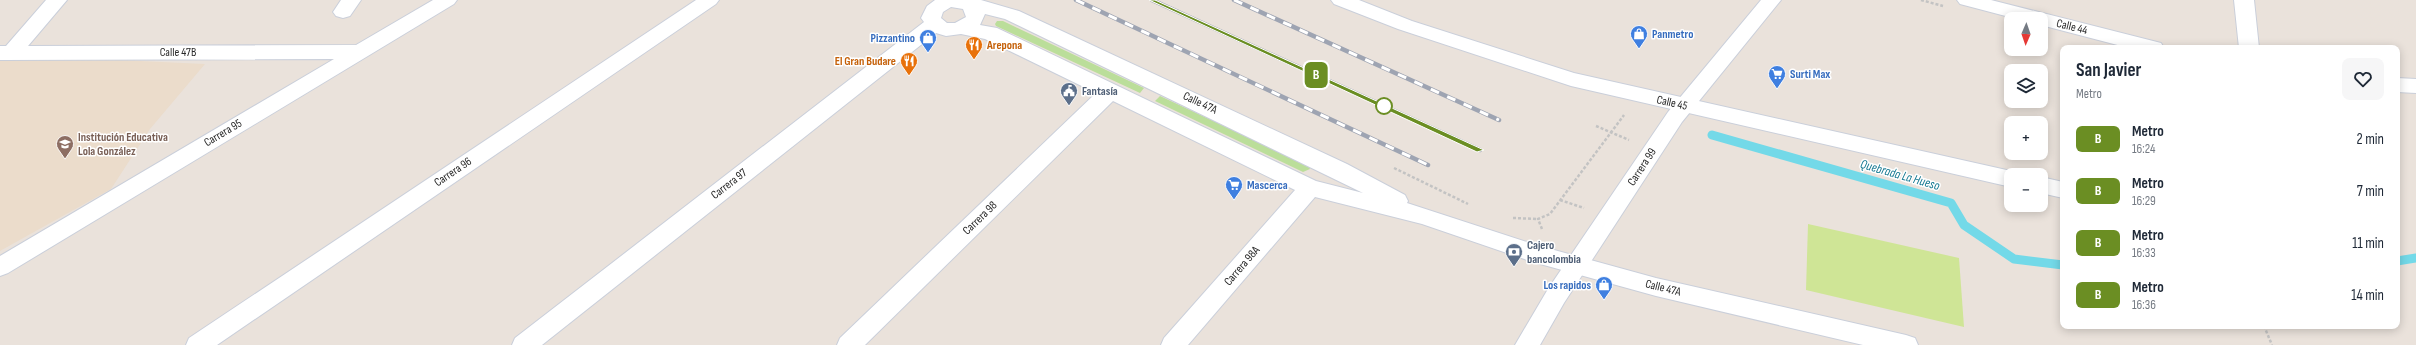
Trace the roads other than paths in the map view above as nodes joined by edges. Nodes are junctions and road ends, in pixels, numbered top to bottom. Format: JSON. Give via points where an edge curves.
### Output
{"nodes":[{"id":1,"x":57,"y":0,"type":"edge"},
{"id":2,"x":446,"y":0,"type":"edge"},
{"id":3,"x":709,"y":0,"type":"edge"},
{"id":4,"x":1341,"y":0,"type":"edge"},
{"id":5,"x":1771,"y":0,"type":"edge"},
{"id":6,"x":1967,"y":0,"type":"edge"},
{"id":7,"x":2244,"y":0,"type":"edge"},
{"id":8,"x":969,"y":3,"type":"junction"},
{"id":9,"x":932,"y":10,"type":"edge"},
{"id":10,"x":962,"y":28,"type":"junction"},
{"id":11,"x":2142,"y":45,"type":"edge"},
{"id":12,"x":2249,"y":45,"type":"edge"},
{"id":13,"x":357,"y":52,"type":"junction"},
{"id":14,"x":6,"y":53,"type":"edge"},
{"id":15,"x":2400,"y":85,"type":"edge"},
{"id":16,"x":2416,"y":86,"type":"edge"},
{"id":17,"x":1111,"y":91,"type":"junction"},
{"id":18,"x":1684,"y":106,"type":"junction"},
{"id":19,"x":2004,"y":177,"type":"edge"},
{"id":20,"x":2048,"y":187,"type":"edge"},
{"id":21,"x":1310,"y":188,"type":"junction"},
{"id":22,"x":2060,"y":189,"type":"edge"},
{"id":23,"x":1425,"y":216,"type":"junction"},
{"id":24,"x":1578,"y":265,"type":"junction"},
{"id":25,"x":0,"y":266,"type":"edge"},
{"id":26,"x":198,"y":345,"type":"edge"},
{"id":27,"x":524,"y":345,"type":"edge"},
{"id":28,"x":849,"y":345,"type":"edge"},
{"id":29,"x":1173,"y":345,"type":"edge"},
{"id":30,"x":1527,"y":345,"type":"edge"},
{"id":31,"x":1906,"y":345,"type":"edge"}],
"edges":[{"from":1,"to":14,"type":"street"},
{"from":2,"to":13,"type":"street","name":"Carrera 95"},
{"from":3,"to":26,"type":"street","name":"Carrera 96"},
{"from":4,"to":18,"type":"street","name":"Calle 45","via":[[1404,25],[1571,79]]},
{"from":5,"to":18,"type":"street","name":"Carrera 99"},
{"from":6,"to":11,"type":"street","name":"Calle 44"},
{"from":7,"to":12,"type":"street"},
{"from":8,"to":9,"type":"street","name":"Calle 47A","via":[[953,1]]},
{"from":8,"to":10,"type":"street","via":[[976,13],[975,19]]},
{"from":8,"to":23,"type":"street","name":"Calle 47A","via":[[1012,16],[1161,85],[1339,170]]},
{"from":9,"to":10,"type":"street","name":"Calle 47A","via":[[946,30]]},
{"from":9,"to":27,"type":"street","name":"Carrera 97"},
{"from":10,"to":17,"type":"street","name":"Calle 47A","via":[[990,33]]},
{"from":13,"to":14,"type":"street","name":"Calle 47B"},
{"from":13,"to":25,"type":"street","name":"Carrera 95"},
{"from":15,"to":16,"type":"street"},
{"from":17,"to":21,"type":"street","name":"Calle 47A"},
{"from":17,"to":28,"type":"street","name":"Carrera 98"},
{"from":18,"to":19,"type":"street","name":"Calle 45"},
{"from":18,"to":24,"type":"street","name":"Carrera 99"},
{"from":20,"to":22,"type":"street"},
{"from":21,"to":23,"type":"street","name":"Calle 47A"},
{"from":21,"to":29,"type":"street","name":"Carrera 98A"},
{"from":23,"to":24,"type":"street","name":"Calle 47A"},
{"from":24,"to":30,"type":"street","name":"Carrera 99"},
{"from":24,"to":31,"type":"street","name":"Calle 47A","via":[[1656,287]]}]}
